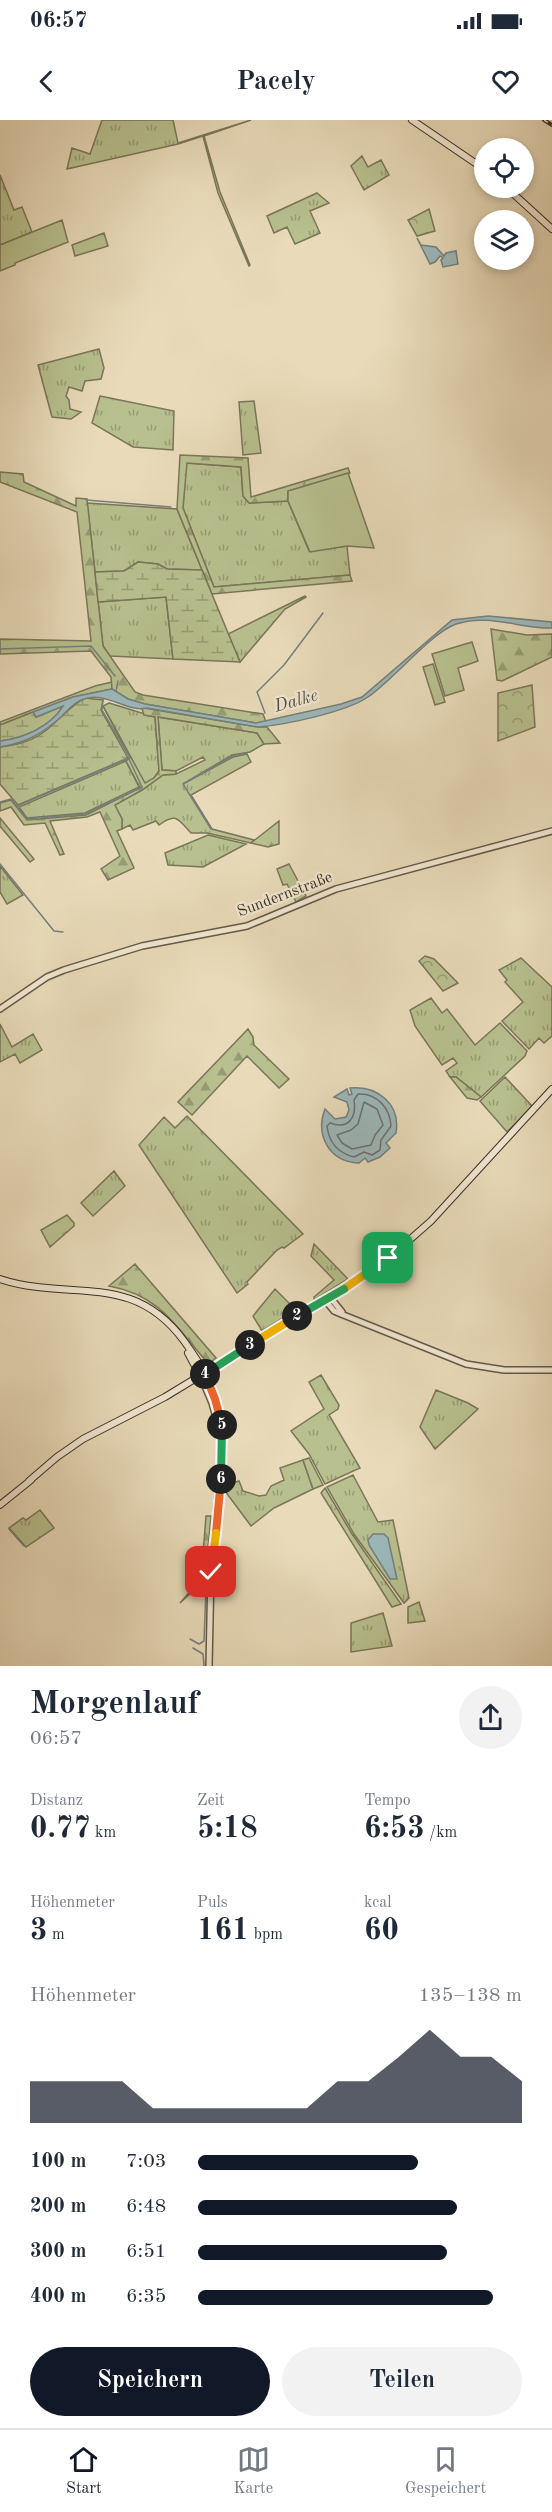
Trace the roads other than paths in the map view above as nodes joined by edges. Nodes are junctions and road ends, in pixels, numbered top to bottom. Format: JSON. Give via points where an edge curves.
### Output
{"nodes":[{"id":1,"x":412,"y":120,"type":"edge"},
{"id":2,"x":474,"y":163,"type":"edge"},
{"id":3,"x":518,"y":198,"type":"edge"},
{"id":4,"x":552,"y":229,"type":"edge"},
{"id":5,"x":552,"y":831,"type":"edge"},
{"id":6,"x":0,"y":1009,"type":"edge"},
{"id":7,"x":552,"y":1089,"type":"edge"},
{"id":8,"x":0,"y":1279,"type":"edge"},
{"id":9,"x":328,"y":1300,"type":"junction"},
{"id":10,"x":135,"y":1301,"type":"junction"},
{"id":11,"x":224,"y":1361,"type":"junction"},
{"id":12,"x":199,"y":1362,"type":"junction"},
{"id":13,"x":552,"y":1370,"type":"edge"},
{"id":14,"x":203,"y":1376,"type":"junction"},
{"id":15,"x":2,"y":1504,"type":"edge"},
{"id":16,"x":208,"y":1666,"type":"edge"}],
"edges":[{"from":1,"to":2,"type":"main road"},
{"from":3,"to":4,"type":"main road"},
{"from":5,"to":6,"type":"street","name":"Sundernstraße","via":[[336,889],[247,926],[142,946],[79,965],[47,977]]},
{"from":7,"to":9,"type":"main road","via":[[416,1236]]},
{"from":8,"to":10,"type":"main road","via":[[36,1287],[107,1292]]},
{"from":9,"to":11,"type":"main road"},
{"from":9,"to":13,"type":"street","via":[[334,1311],[482,1368]]},
{"from":9,"to":14,"type":"main road"},
{"from":10,"to":12,"type":"main road","via":[[169,1323]]},
{"from":10,"to":14,"type":"main road","via":[[172,1332]]},
{"from":11,"to":12,"type":"main road","via":[[210,1365]]},
{"from":11,"to":14,"type":"main road"},
{"from":12,"to":14,"type":"main road"},
{"from":14,"to":15,"type":"main road","via":[[84,1439]]},
{"from":14,"to":16,"type":"street","via":[[222,1438]]}]}
